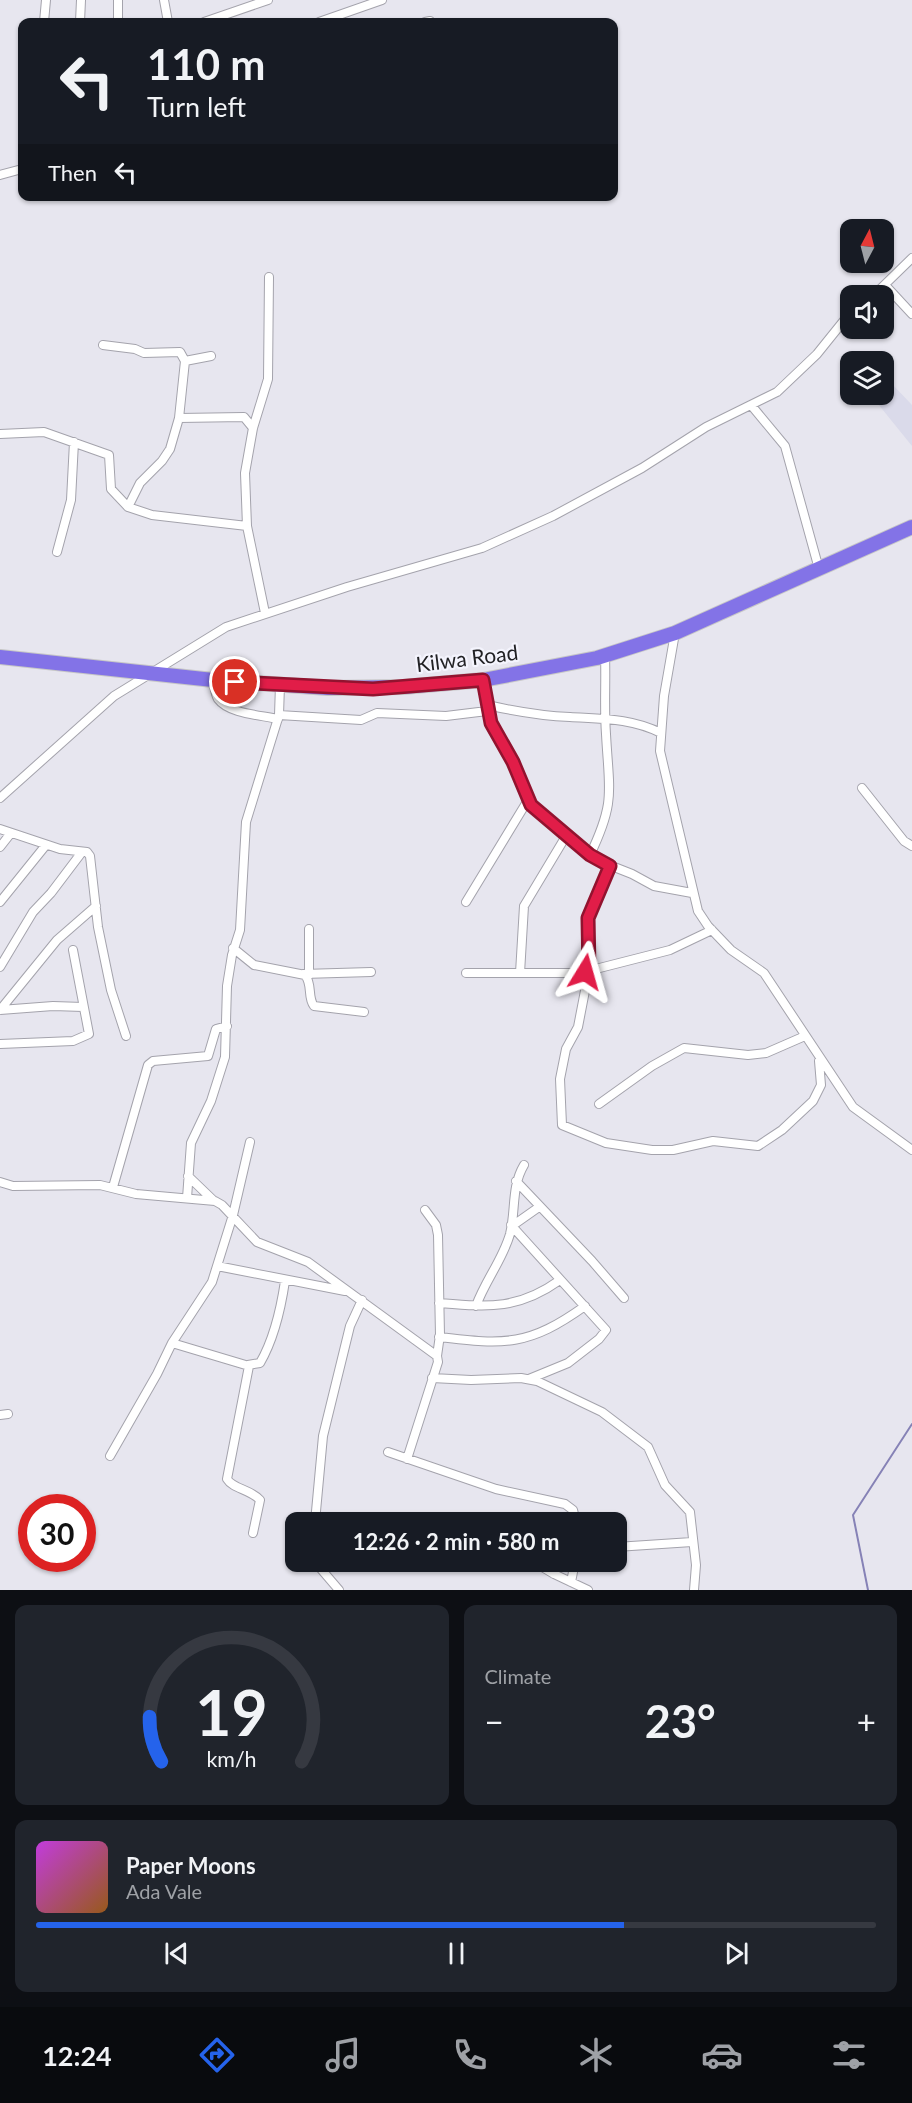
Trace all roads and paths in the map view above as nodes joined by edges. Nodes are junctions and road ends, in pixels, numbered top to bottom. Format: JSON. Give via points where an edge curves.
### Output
{"nodes":[{"id":1,"x":46,"y":0,"type":"edge"},
{"id":2,"x":81,"y":0,"type":"edge"},
{"id":3,"x":118,"y":0,"type":"edge"},
{"id":4,"x":164,"y":0,"type":"edge"},
{"id":5,"x":268,"y":0,"type":"edge"},
{"id":6,"x":382,"y":0,"type":"edge"},
{"id":7,"x":44,"y":18,"type":"edge"},
{"id":8,"x":80,"y":18,"type":"edge"},
{"id":9,"x":118,"y":18,"type":"edge"},
{"id":10,"x":167,"y":18,"type":"edge"},
{"id":11,"x":216,"y":18,"type":"edge"},
{"id":12,"x":330,"y":18,"type":"edge"},
{"id":13,"x":18,"y":170,"type":"edge"},
{"id":14,"x":0,"y":175,"type":"edge"},
{"id":15,"x":912,"y":258,"type":"edge"},
{"id":16,"x":270,"y":277,"type":"dead end"},
{"id":17,"x":885,"y":285,"type":"edge"},
{"id":18,"x":894,"y":295,"type":"edge"},
{"id":19,"x":912,"y":314,"type":"edge"},
{"id":20,"x":840,"y":329,"type":"edge"},
{"id":21,"x":103,"y":345,"type":"dead end"},
{"id":22,"x":211,"y":356,"type":"dead end"},
{"id":23,"x":185,"y":361,"type":"junction"},
{"id":24,"x":751,"y":405,"type":"junction"},
{"id":25,"x":179,"y":418,"type":"junction"},
{"id":26,"x":253,"y":428,"type":"junction"},
{"id":27,"x":0,"y":434,"type":"edge"},
{"id":28,"x":74,"y":442,"type":"junction"},
{"id":29,"x":128,"y":507,"type":"junction"},
{"id":30,"x":247,"y":526,"type":"junction"},
{"id":31,"x":912,"y":527,"type":"edge"},
{"id":32,"x":57,"y":552,"type":"dead end"},
{"id":33,"x":819,"y":569,"type":"junction"},
{"id":34,"x":265,"y":613,"type":"junction"},
{"id":35,"x":675,"y":633,"type":"junction"},
{"id":36,"x":605,"y":655,"type":"junction"},
{"id":37,"x":0,"y":657,"type":"edge"},
{"id":38,"x":152,"y":672,"type":"junction"},
{"id":39,"x":213,"y":680,"type":"junction"},
{"id":40,"x":483,"y":680,"type":"junction"},
{"id":41,"x":280,"y":685,"type":"junction"},
{"id":42,"x":487,"y":708,"type":"junction"},
{"id":43,"x":279,"y":717,"type":"junction"},
{"id":44,"x":605,"y":718,"type":"junction"},
{"id":45,"x":660,"y":733,"type":"junction"},
{"id":46,"x":862,"y":788,"type":"dead end"},
{"id":47,"x":0,"y":798,"type":"edge"},
{"id":48,"x":528,"y":800,"type":"junction"},
{"id":49,"x":0,"y":829,"type":"edge"},
{"id":50,"x":10,"y":832,"type":"junction"},
{"id":51,"x":566,"y":836,"type":"junction"},
{"id":52,"x":46,"y":845,"type":"junction"},
{"id":53,"x":912,"y":846,"type":"edge"},
{"id":54,"x":0,"y":847,"type":"edge"},
{"id":55,"x":82,"y":852,"type":"junction"},
{"id":56,"x":590,"y":855,"type":"junction"},
{"id":57,"x":610,"y":866,"type":"junction"},
{"id":58,"x":692,"y":893,"type":"junction"},
{"id":59,"x":0,"y":902,"type":"edge"},
{"id":60,"x":466,"y":902,"type":"dead end"},
{"id":61,"x":96,"y":906,"type":"junction"},
{"id":62,"x":309,"y":929,"type":"dead end"},
{"id":63,"x":712,"y":930,"type":"junction"},
{"id":64,"x":233,"y":948,"type":"junction"},
{"id":65,"x":73,"y":950,"type":"dead end"},
{"id":66,"x":0,"y":967,"type":"edge"},
{"id":67,"x":589,"y":970,"type":"junction"},
{"id":68,"x":371,"y":972,"type":"dead end"},
{"id":69,"x":466,"y":973,"type":"dead end"},
{"id":70,"x":520,"y":973,"type":"junction"},
{"id":71,"x":306,"y":975,"type":"junction"},
{"id":72,"x":83,"y":1007,"type":"junction"},
{"id":73,"x":0,"y":1010,"type":"edge"},
{"id":74,"x":364,"y":1012,"type":"dead end"},
{"id":75,"x":227,"y":1026,"type":"junction"},
{"id":76,"x":126,"y":1036,"type":"dead end"},
{"id":77,"x":805,"y":1036,"type":"junction"},
{"id":78,"x":0,"y":1044,"type":"edge"},
{"id":79,"x":819,"y":1057,"type":"junction"},
{"id":80,"x":598,"y":1104,"type":"dead end"},
{"id":81,"x":250,"y":1142,"type":"dead end"},
{"id":82,"x":912,"y":1150,"type":"edge"},
{"id":83,"x":524,"y":1165,"type":"dead end"},
{"id":84,"x":188,"y":1176,"type":"junction"},
{"id":85,"x":516,"y":1181,"type":"junction"},
{"id":86,"x":0,"y":1182,"type":"edge"},
{"id":87,"x":113,"y":1187,"type":"junction"},
{"id":88,"x":187,"y":1198,"type":"junction"},
{"id":89,"x":214,"y":1201,"type":"junction"},
{"id":90,"x":539,"y":1207,"type":"junction"},
{"id":91,"x":425,"y":1210,"type":"dead end"},
{"id":92,"x":233,"y":1215,"type":"junction"},
{"id":93,"x":511,"y":1225,"type":"junction"},
{"id":94,"x":218,"y":1266,"type":"junction"},
{"id":95,"x":560,"y":1280,"type":"junction"},
{"id":96,"x":285,"y":1281,"type":"junction"},
{"id":97,"x":347,"y":1291,"type":"junction"},
{"id":98,"x":624,"y":1298,"type":"dead end"},
{"id":99,"x":362,"y":1300,"type":"junction"},
{"id":100,"x":439,"y":1303,"type":"junction"},
{"id":101,"x":476,"y":1306,"type":"junction"},
{"id":102,"x":585,"y":1306,"type":"junction"},
{"id":103,"x":440,"y":1337,"type":"junction"},
{"id":104,"x":172,"y":1343,"type":"junction"},
{"id":105,"x":438,"y":1356,"type":"junction"},
{"id":106,"x":248,"y":1365,"type":"junction"},
{"id":107,"x":432,"y":1378,"type":"junction"},
{"id":108,"x":528,"y":1379,"type":"junction"},
{"id":109,"x":388,"y":1452,"type":"dead end"},
{"id":110,"x":110,"y":1456,"type":"dead end"},
{"id":111,"x":407,"y":1458,"type":"junction"},
{"id":112,"x":316,"y":1512,"type":"edge"},
{"id":113,"x":573,"y":1512,"type":"edge"},
{"id":114,"x":253,"y":1533,"type":"dead end"},
{"id":115,"x":692,"y":1542,"type":"junction"},
{"id":116,"x":627,"y":1546,"type":"edge"},
{"id":117,"x":324,"y":1572,"type":"edge"},
{"id":118,"x":551,"y":1572,"type":"edge"},
{"id":119,"x":573,"y":1572,"type":"edge"},
{"id":120,"x":554,"y":1574,"type":"joint"},
{"id":121,"x":571,"y":1582,"type":"junction"},
{"id":122,"x":339,"y":1590,"type":"edge"},
{"id":123,"x":588,"y":1590,"type":"edge"},
{"id":124,"x":694,"y":1590,"type":"edge"}],
"edges":[{"from":1,"to":7,"type":"street"},
{"from":2,"to":8,"type":"street"},
{"from":3,"to":9,"type":"street"},
{"from":4,"to":10,"type":"street"},
{"from":5,"to":11,"type":"street"},
{"from":6,"to":12,"type":"street"},
{"from":13,"to":14,"type":"street"},
{"from":15,"to":17,"type":"street"},
{"from":16,"to":26,"type":"street","via":[[268,379]]},
{"from":18,"to":19,"type":"street"},
{"from":20,"to":24,"type":"street","via":[[785,386]]},
{"from":21,"to":23,"type":"street","via":[[144,353],[180,352]]},
{"from":22,"to":23,"type":"street"},
{"from":23,"to":25,"type":"street"},
{"from":24,"to":33,"type":"street","via":[[785,446]]},
{"from":24,"to":34,"type":"street","via":[[706,427],[642,468],[502,541]]},
{"from":25,"to":26,"type":"street","via":[[242,417]]},
{"from":25,"to":29,"type":"street","via":[[169,453],[140,483]]},
{"from":26,"to":30,"type":"street","via":[[245,473]]},
{"from":27,"to":28,"type":"street","via":[[44,432]]},
{"from":28,"to":29,"type":"street","via":[[110,455],[111,489]]},
{"from":28,"to":32,"type":"street","via":[[71,500]]},
{"from":29,"to":30,"type":"street","via":[[161,517]]},
{"from":30,"to":34,"type":"street"},
{"from":31,"to":33,"type":"highway","name":"Kilwa Road"},
{"from":33,"to":35,"type":"highway","name":"Kilwa Road"},
{"from":34,"to":38,"type":"street","via":[[226,627]]},
{"from":35,"to":36,"type":"highway","name":"Kilwa Road"},
{"from":35,"to":45,"type":"street"},
{"from":36,"to":40,"type":"highway","name":"Kilwa Road"},
{"from":36,"to":44,"type":"street"},
{"from":37,"to":38,"type":"highway","name":"Kilwa Road"},
{"from":38,"to":39,"type":"highway","name":"Kilwa Road"},
{"from":38,"to":47,"type":"street","via":[[94,713]]},
{"from":39,"to":41,"type":"highway","name":"Kilwa Road"},
{"from":39,"to":43,"type":"street","via":[[217,698],[224,703],[237,710]]},
{"from":40,"to":41,"type":"highway","name":"Kilwa Road","via":[[373,689]]},
{"from":40,"to":42,"type":"street"},
{"from":41,"to":43,"type":"street"},
{"from":42,"to":43,"type":"street","via":[[446,716],[377,713],[361,720]]},
{"from":42,"to":44,"type":"street"},
{"from":42,"to":48,"type":"street"},
{"from":43,"to":64,"type":"street","via":[[246,822],[240,930]]},
{"from":44,"to":45,"type":"street","via":[[647,726]]},
{"from":44,"to":56,"type":"street","via":[[611,790],[606,822]]},
{"from":45,"to":58,"type":"street","via":[[660,751]]},
{"from":46,"to":53,"type":"street"},
{"from":48,"to":51,"type":"street"},
{"from":48,"to":60,"type":"street"},
{"from":49,"to":50,"type":"street"},
{"from":50,"to":52,"type":"street"},
{"from":50,"to":54,"type":"street"},
{"from":51,"to":56,"type":"street"},
{"from":51,"to":70,"type":"street","via":[[524,906]]},
{"from":52,"to":55,"type":"street"},
{"from":52,"to":59,"type":"street"},
{"from":55,"to":61,"type":"street","via":[[90,856]]},
{"from":55,"to":66,"type":"street","via":[[33,912]]},
{"from":56,"to":57,"type":"street"},
{"from":57,"to":58,"type":"street","via":[[654,886]]},
{"from":57,"to":67,"type":"street","via":[[588,918]]},
{"from":58,"to":63,"type":"street","via":[[702,918]]},
{"from":61,"to":73,"type":"street","via":[[57,940]]},
{"from":61,"to":76,"type":"street","via":[[108,978]]},
{"from":62,"to":71,"type":"street"},
{"from":63,"to":67,"type":"street","via":[[680,947]]},
{"from":63,"to":77,"type":"street","via":[[731,950],[764,973]]},
{"from":64,"to":71,"type":"street","via":[[254,965]]},
{"from":64,"to":75,"type":"street","via":[[227,986]]},
{"from":65,"to":72,"type":"street"},
{"from":67,"to":70,"type":"street"},
{"from":67,"to":79,"type":"street","via":[[578,1027],[566,1049],[560,1079],[561,1124],[576,1132],[606,1143],[652,1150],[673,1150],[713,1141],[758,1146],[782,1131],[813,1101],[821,1085]]},
{"from":68,"to":71,"type":"street"},
{"from":69,"to":70,"type":"street"},
{"from":71,"to":74,"type":"street","via":[[314,1006]]},
{"from":72,"to":73,"type":"street"},
{"from":72,"to":78,"type":"street","via":[[89,1033],[76,1040]]},
{"from":75,"to":84,"type":"street","via":[[225,1057],[211,1101],[191,1143]]},
{"from":75,"to":87,"type":"street","via":[[216,1029],[208,1056],[153,1061],[148,1065]]},
{"from":77,"to":79,"type":"street"},
{"from":77,"to":80,"type":"street","via":[[766,1053],[748,1055],[684,1048]]},
{"from":79,"to":82,"type":"street","via":[[853,1107]]},
{"from":81,"to":92,"type":"street"},
{"from":83,"to":85,"type":"street"},
{"from":84,"to":88,"type":"street"},
{"from":84,"to":89,"type":"street"},
{"from":85,"to":90,"type":"street"},
{"from":85,"to":93,"type":"street"},
{"from":86,"to":87,"type":"street","via":[[14,1186]]},
{"from":87,"to":88,"type":"street","via":[[136,1194]]},
{"from":88,"to":89,"type":"street"},
{"from":89,"to":92,"type":"street"},
{"from":90,"to":93,"type":"street"},
{"from":90,"to":98,"type":"street"},
{"from":91,"to":100,"type":"street","via":[[438,1234]]},
{"from":92,"to":94,"type":"street"},
{"from":92,"to":97,"type":"street","via":[[257,1242],[308,1262]]},
{"from":93,"to":95,"type":"street"},
{"from":93,"to":101,"type":"street"},
{"from":94,"to":96,"type":"street"},
{"from":94,"to":104,"type":"street","via":[[212,1282]]},
{"from":95,"to":101,"type":"street","via":[[515,1304]]},
{"from":95,"to":102,"type":"street"},
{"from":96,"to":97,"type":"street"},
{"from":96,"to":106,"type":"street","via":[[278,1317],[264,1355],[259,1363]]},
{"from":97,"to":99,"type":"street"},
{"from":99,"to":105,"type":"street"},
{"from":99,"to":112,"type":"street","via":[[350,1326],[323,1436]]},
{"from":100,"to":101,"type":"street"},
{"from":100,"to":103,"type":"street"},
{"from":102,"to":103,"type":"street","via":[[549,1331],[527,1338],[480,1342]]},
{"from":102,"to":108,"type":"street","via":[[606,1334],[568,1363]]},
{"from":103,"to":105,"type":"street"},
{"from":104,"to":106,"type":"street"},
{"from":104,"to":110,"type":"street"},
{"from":105,"to":107,"type":"street"},
{"from":106,"to":114,"type":"street","via":[[227,1479],[250,1490],[260,1500]]},
{"from":107,"to":108,"type":"street"},
{"from":107,"to":111,"type":"street"},
{"from":108,"to":115,"type":"street","via":[[602,1412],[651,1449],[665,1485],[688,1509]]},
{"from":109,"to":111,"type":"street"},
{"from":111,"to":113,"type":"street","via":[[496,1489],[565,1504]]},
{"from":115,"to":116,"type":"street"},
{"from":115,"to":124,"type":"street","via":[[696,1565]]},
{"from":117,"to":122,"type":"street"},
{"from":118,"to":120,"type":"street"},
{"from":119,"to":121,"type":"street"},
{"from":120,"to":121,"type":"street"},
{"from":121,"to":123,"type":"street"}]}
